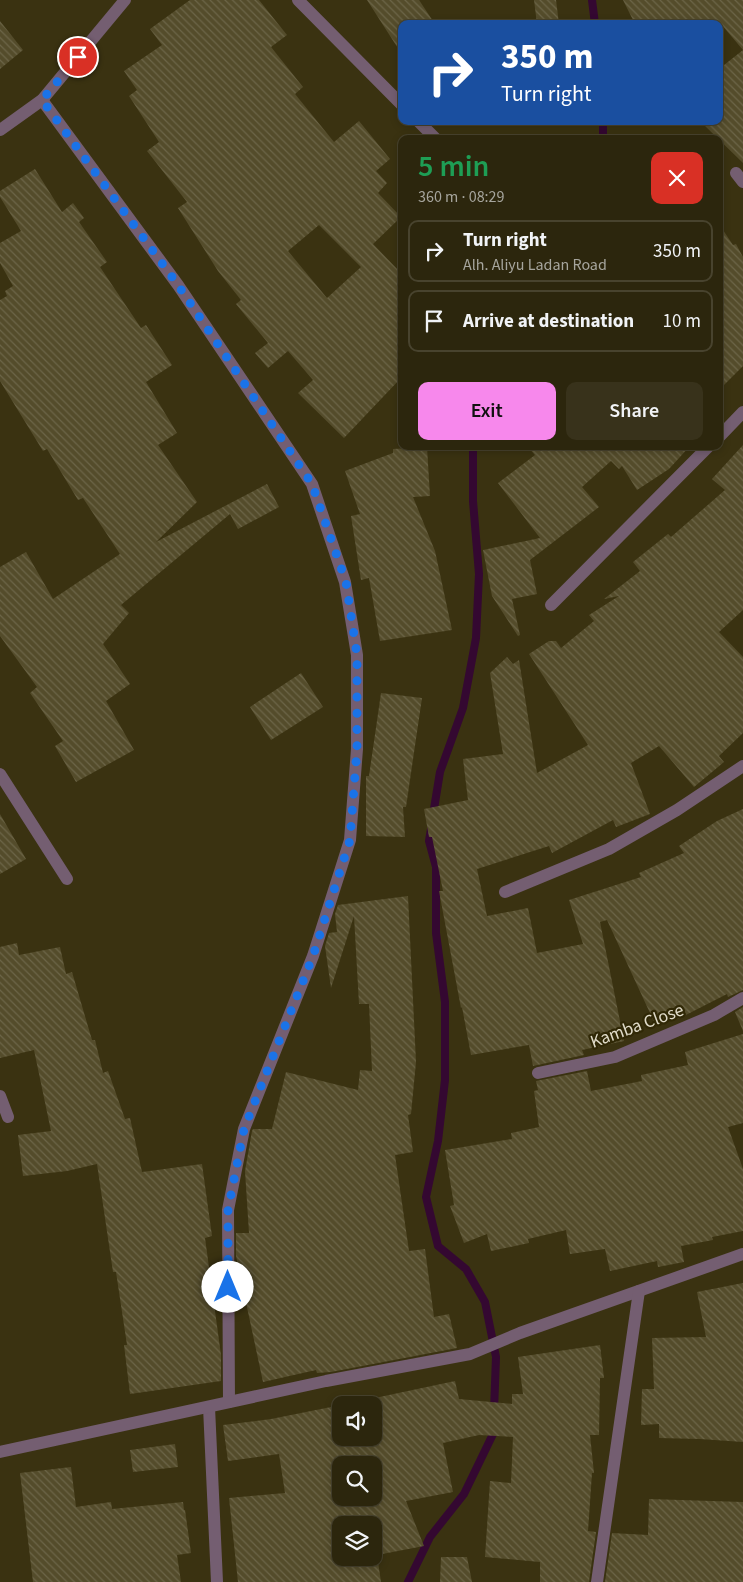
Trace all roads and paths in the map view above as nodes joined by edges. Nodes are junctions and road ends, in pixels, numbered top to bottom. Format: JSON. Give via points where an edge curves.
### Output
{"nodes":[{"id":1,"x":125,"y":0,"type":"edge"},
{"id":2,"x":298,"y":0,"type":"edge"},
{"id":3,"x":42,"y":100,"type":"junction"},
{"id":4,"x":398,"y":101,"type":"edge"},
{"id":5,"x":422,"y":125,"type":"edge"},
{"id":6,"x":0,"y":130,"type":"edge"},
{"id":7,"x":432,"y":135,"type":"edge"},
{"id":8,"x":743,"y":412,"type":"edge"},
{"id":9,"x":723,"y":433,"type":"edge"},
{"id":10,"x":705,"y":450,"type":"edge"},
{"id":11,"x":551,"y":605,"type":"dead end"},
{"id":12,"x":743,"y":766,"type":"edge"},
{"id":13,"x":0,"y":774,"type":"edge"},
{"id":14,"x":67,"y":879,"type":"dead end"},
{"id":15,"x":505,"y":892,"type":"dead end"},
{"id":16,"x":743,"y":998,"type":"edge"},
{"id":17,"x":538,"y":1073,"type":"dead end"},
{"id":18,"x":0,"y":1096,"type":"edge"},
{"id":19,"x":8,"y":1117,"type":"dead end"},
{"id":20,"x":743,"y":1254,"type":"edge"},
{"id":21,"x":639,"y":1291,"type":"junction"},
{"id":22,"x":229,"y":1402,"type":"junction"},
{"id":23,"x":209,"y":1406,"type":"junction"},
{"id":24,"x":0,"y":1452,"type":"edge"},
{"id":25,"x":217,"y":1582,"type":"edge"},
{"id":26,"x":596,"y":1582,"type":"edge"}],
"edges":[{"from":1,"to":3,"type":"street"},
{"from":2,"to":4,"type":"street"},
{"from":3,"to":6,"type":"street"},
{"from":3,"to":22,"type":"street","via":[[178,285],[312,484],[346,582],[357,655],[357,749],[350,840],[313,956],[244,1129],[228,1210]]},
{"from":5,"to":7,"type":"street"},
{"from":8,"to":9,"type":"street"},
{"from":10,"to":11,"type":"street"},
{"from":12,"to":15,"type":"street","via":[[677,810],[608,849]]},
{"from":13,"to":14,"type":"street"},
{"from":16,"to":17,"type":"street","name":"Kamba Close","via":[[714,1016],[615,1056]]},
{"from":18,"to":19,"type":"street"},
{"from":20,"to":21,"type":"street"},
{"from":21,"to":22,"type":"street","via":[[470,1354]]},
{"from":21,"to":26,"type":"street"},
{"from":22,"to":23,"type":"street"},
{"from":23,"to":24,"type":"street"},
{"from":23,"to":25,"type":"street"}]}
